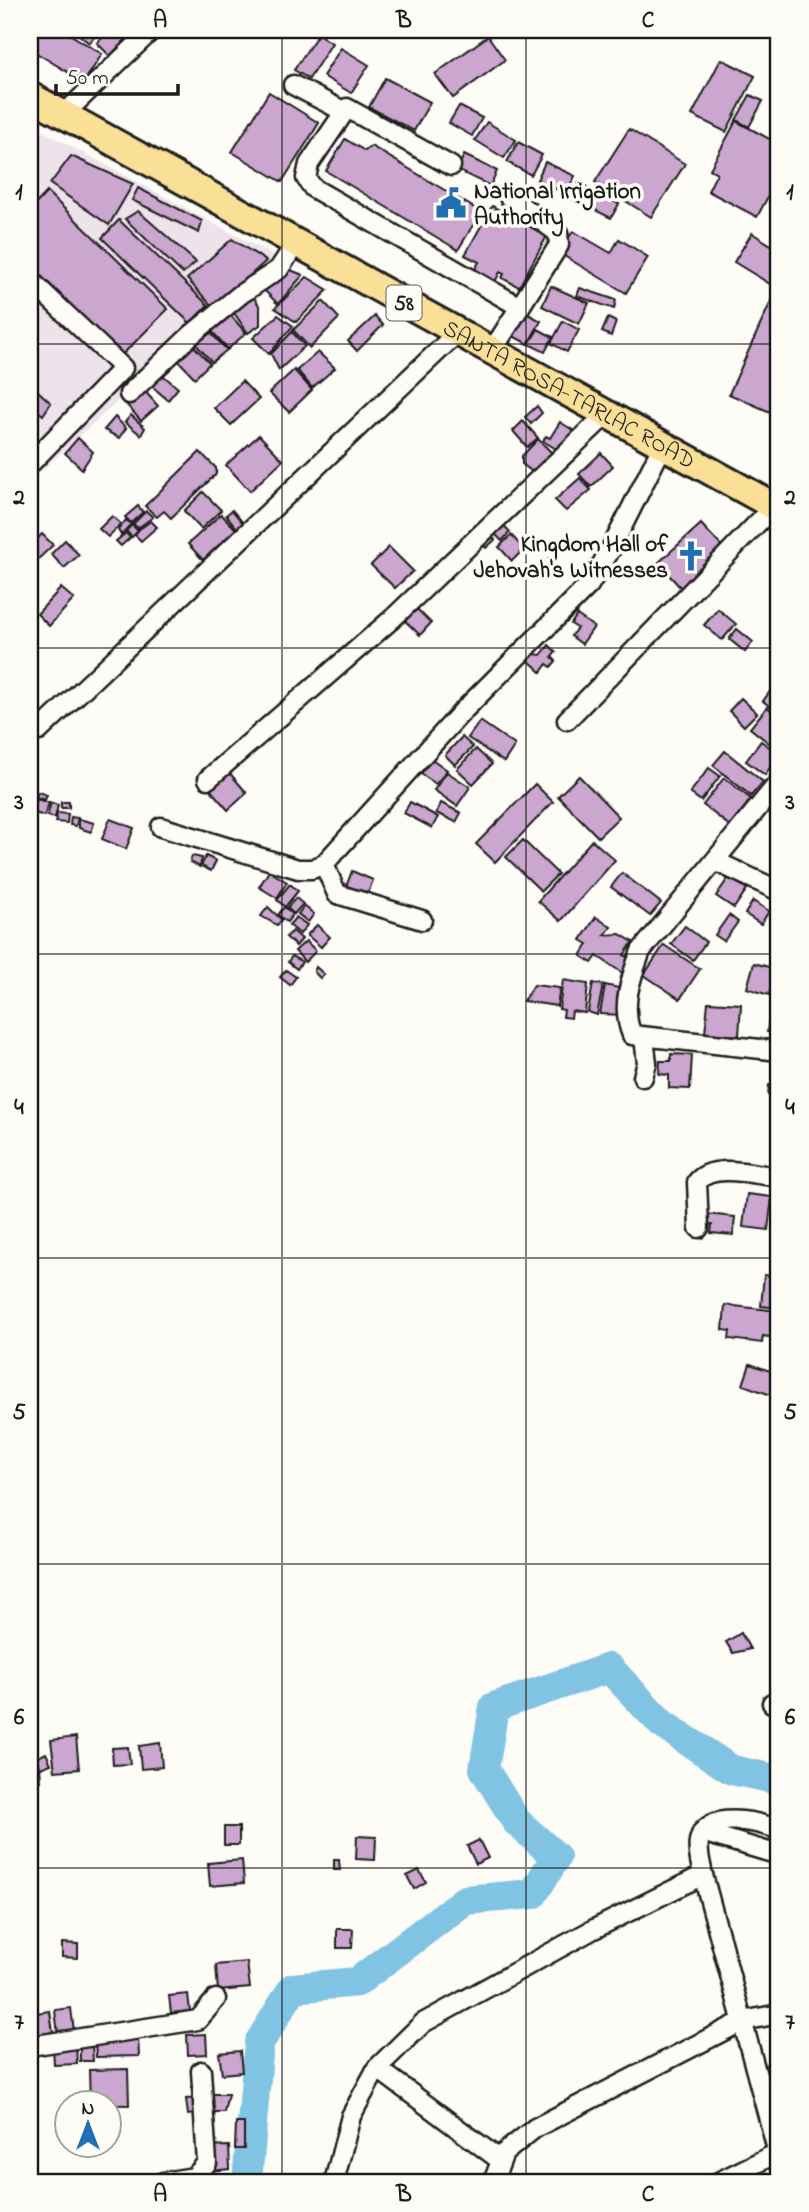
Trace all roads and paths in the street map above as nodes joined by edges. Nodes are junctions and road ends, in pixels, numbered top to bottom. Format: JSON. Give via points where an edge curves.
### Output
{"nodes":[{"id":1,"x":152,"y":30,"type":"edge"},
{"id":2,"x":293,"y":85,"type":"dead end"},
{"id":3,"x":30,"y":96,"type":"edge"},
{"id":4,"x":343,"y":111,"type":"junction"},
{"id":5,"x":64,"y":115,"type":"junction"},
{"id":6,"x":451,"y":166,"type":"dead end"},
{"id":7,"x":509,"y":197,"type":"dead end"},
{"id":8,"x":296,"y":243,"type":"junction"},
{"id":9,"x":30,"y":280,"type":"edge"},
{"id":10,"x":520,"y":307,"type":"junction"},
{"id":11,"x":457,"y":332,"type":"junction"},
{"id":12,"x":492,"y":351,"type":"junction"},
{"id":13,"x":129,"y":394,"type":"dead end"},
{"id":14,"x":607,"y":414,"type":"junction"},
{"id":15,"x":663,"y":445,"type":"junction"},
{"id":16,"x":30,"y":464,"type":"edge"},
{"id":17,"x":777,"y":507,"type":"edge"},
{"id":18,"x":567,"y":720,"type":"dead end"},
{"id":19,"x":39,"y":731,"type":"dead end"},
{"id":20,"x":208,"y":779,"type":"dead end"},
{"id":21,"x":779,"y":782,"type":"edge"},
{"id":22,"x":772,"y":804,"type":"edge"},
{"id":23,"x":160,"y":827,"type":"dead end"},
{"id":24,"x":715,"y":860,"type":"junction"},
{"id":25,"x":324,"y":863,"type":"junction"},
{"id":26,"x":779,"y":891,"type":"edge"},
{"id":27,"x":422,"y":920,"type":"dead end"},
{"id":28,"x":638,"y":1037,"type":"junction"},
{"id":29,"x":779,"y":1051,"type":"edge"},
{"id":30,"x":643,"y":1077,"type":"dead end"},
{"id":31,"x":779,"y":1177,"type":"edge"},
{"id":32,"x":699,"y":1228,"type":"dead end"},
{"id":33,"x":779,"y":1830,"type":"edge"},
{"id":34,"x":702,"y":1832,"type":"junction"},
{"id":35,"x":779,"y":1855,"type":"edge"},
{"id":36,"x":703,"y":1875,"type":"junction"},
{"id":37,"x":216,"y":1999,"type":"dead end"},
{"id":38,"x":779,"y":2014,"type":"edge"},
{"id":39,"x":743,"y":2021,"type":"junction"},
{"id":40,"x":30,"y":2046,"type":"edge"},
{"id":41,"x":377,"y":2068,"type":"junction"},
{"id":42,"x":201,"y":2071,"type":"dead end"},
{"id":43,"x":779,"y":2154,"type":"edge"},
{"id":44,"x":500,"y":2160,"type":"junction"},
{"id":45,"x":163,"y":2182,"type":"edge"},
{"id":46,"x":334,"y":2182,"type":"edge"},
{"id":47,"x":493,"y":2182,"type":"edge"},
{"id":48,"x":718,"y":2182,"type":"edge"}],
"edges":[{"from":1,"to":5,"type":"street"},
{"from":2,"to":4,"type":"street"},
{"from":3,"to":5,"type":"highway","name":"SANTA ROSA-TARLAC ROAD","number":"58"},
{"from":4,"to":6,"type":"street","via":[[348,108]]},
{"from":4,"to":10,"type":"street","via":[[309,164],[306,178],[313,188]]},
{"from":5,"to":8,"type":"highway","name":"SANTA ROSA-TARLAC ROAD","number":"58"},
{"from":7,"to":10,"type":"street","via":[[558,233],[559,245]]},
{"from":8,"to":11,"type":"highway","name":"SANTA ROSA-TARLAC ROAD","number":"58"},
{"from":8,"to":13,"type":"street","via":[[279,269],[231,302]]},
{"from":9,"to":16,"type":"street","via":[[123,368]]},
{"from":10,"to":12,"type":"street"},
{"from":11,"to":12,"type":"highway","name":"SANTA ROSA-TARLAC ROAD","number":"58"},
{"from":11,"to":19,"type":"street"},
{"from":12,"to":14,"type":"highway","name":"SANTA ROSA-TARLAC ROAD","number":"58"},
{"from":14,"to":15,"type":"highway","name":"SANTA ROSA-TARLAC ROAD","number":"58"},
{"from":14,"to":20,"type":"street","via":[[392,619]]},
{"from":15,"to":17,"type":"highway","name":"SANTA ROSA-TARLAC ROAD","number":"58"},
{"from":15,"to":25,"type":"street","via":[[589,585],[452,722]]},
{"from":17,"to":18,"type":"street"},
{"from":21,"to":22,"type":"street"},
{"from":22,"to":24,"type":"street"},
{"from":23,"to":25,"type":"street","via":[[298,869]]},
{"from":24,"to":26,"type":"street"},
{"from":24,"to":28,"type":"street","via":[[641,951],[628,985],[627,1014]]},
{"from":25,"to":27,"type":"street","via":[[337,894]]},
{"from":28,"to":29,"type":"street"},
{"from":28,"to":30,"type":"street","via":[[647,1063]]},
{"from":31,"to":32,"type":"street","via":[[714,1171],[702,1175],[697,1182]]},
{"from":33,"to":34,"type":"street","via":[[727,1821]]},
{"from":34,"to":35,"type":"street"},
{"from":34,"to":36,"type":"street"},
{"from":36,"to":39,"type":"street"},
{"from":36,"to":41,"type":"street","via":[[423,2023]]},
{"from":37,"to":40,"type":"street","via":[[198,2020]]},
{"from":38,"to":39,"type":"street"},
{"from":39,"to":43,"type":"street"},
{"from":39,"to":44,"type":"street","via":[[534,2128]]},
{"from":41,"to":44,"type":"street"},
{"from":41,"to":46,"type":"street","via":[[351,2116]]},
{"from":42,"to":45,"type":"street","via":[[207,2163],[194,2177]]},
{"from":43,"to":48,"type":"street"},
{"from":44,"to":47,"type":"street"}]}
